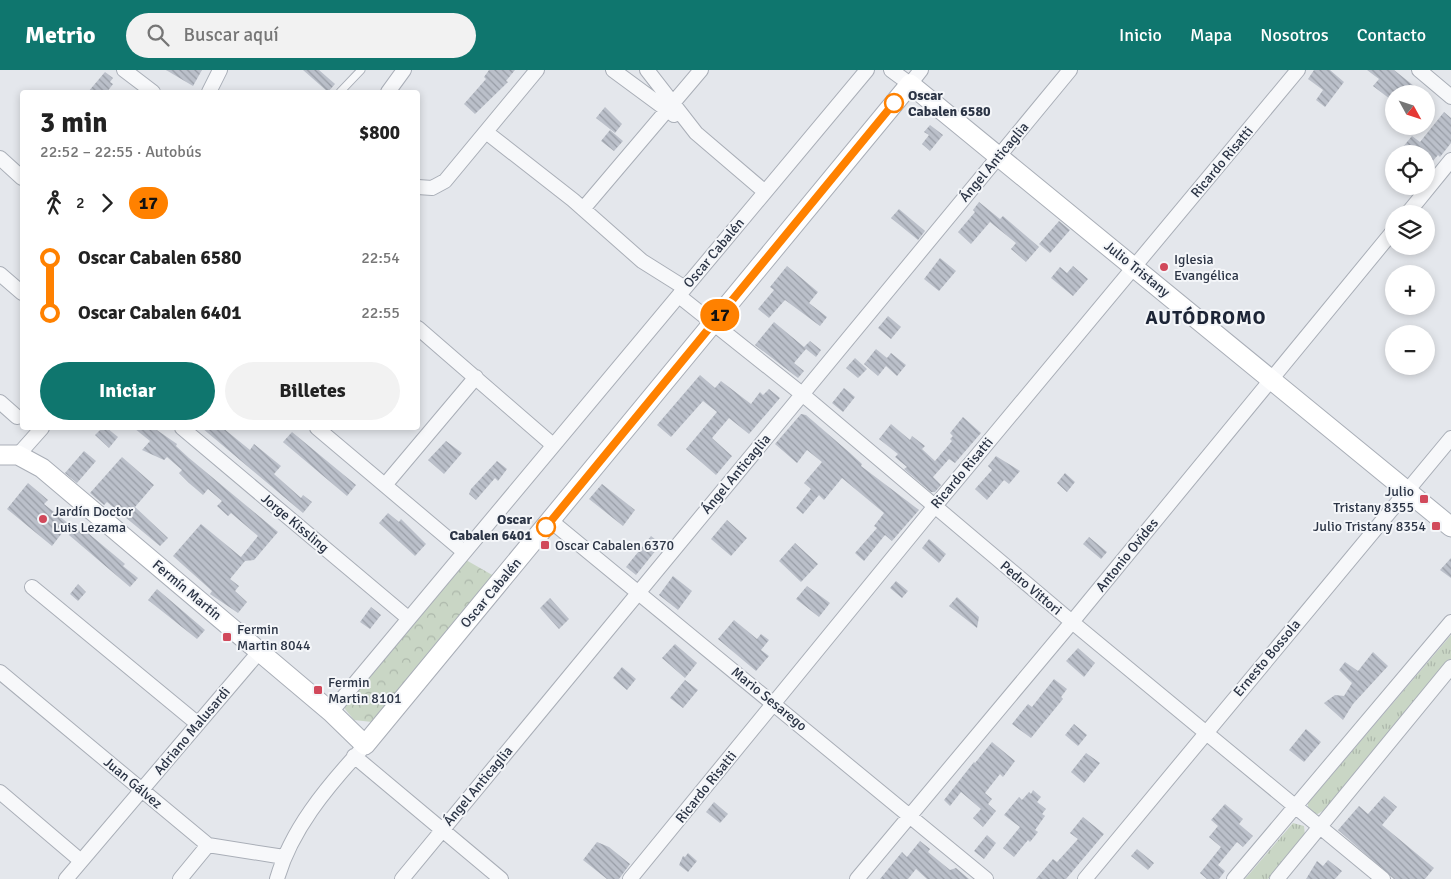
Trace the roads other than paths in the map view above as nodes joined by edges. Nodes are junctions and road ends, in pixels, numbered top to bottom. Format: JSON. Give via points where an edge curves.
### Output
{"nodes":[{"id":1,"x":124,"y":70,"type":"edge"},
{"id":2,"x":220,"y":70,"type":"edge"},
{"id":3,"x":361,"y":70,"type":"edge"},
{"id":4,"x":404,"y":70,"type":"edge"},
{"id":5,"x":537,"y":70,"type":"edge"},
{"id":6,"x":613,"y":70,"type":"edge"},
{"id":7,"x":647,"y":70,"type":"edge"},
{"id":8,"x":701,"y":70,"type":"edge"},
{"id":9,"x":867,"y":70,"type":"edge"},
{"id":10,"x":891,"y":70,"type":"edge"},
{"id":11,"x":1070,"y":70,"type":"edge"},
{"id":12,"x":1298,"y":70,"type":"edge"},
{"id":13,"x":1420,"y":70,"type":"edge"},
{"id":14,"x":915,"y":77,"type":"edge"},
{"id":15,"x":150,"y":90,"type":"edge"},
{"id":16,"x":210,"y":90,"type":"edge"},
{"id":17,"x":342,"y":90,"type":"edge"},
{"id":18,"x":389,"y":90,"type":"edge"},
{"id":19,"x":1451,"y":97,"type":"edge"},
{"id":20,"x":671,"y":105,"type":"junction"},
{"id":21,"x":486,"y":132,"type":"junction"},
{"id":22,"x":998,"y":156,"type":"junction"},
{"id":23,"x":0,"y":158,"type":"edge"},
{"id":24,"x":1451,"y":160,"type":"edge"},
{"id":25,"x":20,"y":176,"type":"edge"},
{"id":26,"x":420,"y":187,"type":"edge"},
{"id":27,"x":765,"y":192,"type":"junction"},
{"id":28,"x":1414,"y":205,"type":"edge"},
{"id":29,"x":584,"y":210,"type":"junction"},
{"id":30,"x":1385,"y":241,"type":"edge"},
{"id":31,"x":1134,"y":268,"type":"junction"},
{"id":32,"x":0,"y":274,"type":"edge"},
{"id":33,"x":20,"y":291,"type":"edge"},
{"id":34,"x":682,"y":292,"type":"junction"},
{"id":35,"x":713,"y":324,"type":"junction"},
{"id":36,"x":420,"y":330,"type":"edge"},
{"id":37,"x":476,"y":377,"type":"junction"},
{"id":38,"x":1271,"y":379,"type":"junction"},
{"id":39,"x":802,"y":394,"type":"junction"},
{"id":40,"x":0,"y":402,"type":"edge"},
{"id":41,"x":17,"y":417,"type":"dead end"},
{"id":42,"x":40,"y":430,"type":"edge"},
{"id":43,"x":184,"y":430,"type":"edge"},
{"id":44,"x":318,"y":430,"type":"edge"},
{"id":45,"x":1451,"y":438,"type":"edge"},
{"id":46,"x":552,"y":445,"type":"junction"},
{"id":47,"x":9,"y":455,"type":"edge"},
{"id":48,"x":385,"y":485,"type":"junction"},
{"id":49,"x":1407,"y":491,"type":"junction"},
{"id":50,"x":935,"y":506,"type":"junction"},
{"id":51,"x":551,"y":520,"type":"junction"},
{"id":52,"x":1451,"y":527,"type":"edge"},
{"id":53,"x":464,"y":552,"type":"junction"},
{"id":54,"x":32,"y":587,"type":"dead end"},
{"id":55,"x":638,"y":592,"type":"junction"},
{"id":56,"x":408,"y":618,"type":"junction"},
{"id":57,"x":1072,"y":622,"type":"junction"},
{"id":58,"x":1451,"y":622,"type":"edge"},
{"id":59,"x":259,"y":652,"type":"junction"},
{"id":60,"x":1451,"y":667,"type":"edge"},
{"id":61,"x":0,"y":672,"type":"edge"},
{"id":62,"x":775,"y":704,"type":"junction"},
{"id":63,"x":330,"y":712,"type":"junction"},
{"id":64,"x":198,"y":724,"type":"junction"},
{"id":65,"x":1206,"y":732,"type":"junction"},
{"id":66,"x":360,"y":751,"type":"junction"},
{"id":67,"x":141,"y":790,"type":"junction"},
{"id":68,"x":0,"y":792,"type":"edge"},
{"id":69,"x":1295,"y":806,"type":"junction"},
{"id":70,"x":909,"y":815,"type":"junction"},
{"id":71,"x":1320,"y":827,"type":"junction"},
{"id":72,"x":442,"y":830,"type":"junction"},
{"id":73,"x":208,"y":845,"type":"junction"},
{"id":74,"x":284,"y":857,"type":"junction"},
{"id":75,"x":82,"y":861,"type":"junction"},
{"id":76,"x":66,"y":879,"type":"edge"},
{"id":77,"x":180,"y":879,"type":"edge"},
{"id":78,"x":277,"y":879,"type":"edge"},
{"id":79,"x":402,"y":879,"type":"edge"},
{"id":80,"x":501,"y":879,"type":"edge"},
{"id":81,"x":630,"y":879,"type":"edge"},
{"id":82,"x":857,"y":879,"type":"edge"},
{"id":83,"x":986,"y":879,"type":"edge"},
{"id":84,"x":1085,"y":879,"type":"edge"},
{"id":85,"x":1234,"y":879,"type":"edge"},
{"id":86,"x":1277,"y":879,"type":"edge"},
{"id":87,"x":1383,"y":879,"type":"edge"}],
"edges":[{"from":1,"to":15,"type":"street"},
{"from":2,"to":16,"type":"street"},
{"from":3,"to":17,"type":"lane"},
{"from":4,"to":18,"type":"street"},
{"from":5,"to":21,"type":"street"},
{"from":6,"to":20,"type":"street"},
{"from":7,"to":20,"type":"street"},
{"from":8,"to":20,"type":"street"},
{"from":9,"to":27,"type":"street","name":"Oscar Cabalén"},
{"from":10,"to":14,"type":"street","name":"Julio Tristany"},
{"from":11,"to":22,"type":"street","name":"Ángel Anticaglia"},
{"from":12,"to":31,"type":"street","name":"Ricardo Risatti"},
{"from":13,"to":19,"type":"street"},
{"from":14,"to":22,"type":"main road","name":"Julio Tristany"},
{"from":14,"to":35,"type":"main road","name":"Oscar Cabalén"},
{"from":20,"to":27,"type":"street","via":[[696,133]]},
{"from":20,"to":29,"type":"street"},
{"from":21,"to":26,"type":"street","via":[[445,181],[432,188]]},
{"from":21,"to":29,"type":"street","name":"Pedro Vittori"},
{"from":22,"to":31,"type":"main road","name":"Julio Tristany"},
{"from":22,"to":39,"type":"street","name":"Ángel Anticaglia"},
{"from":23,"to":25,"type":"street"},
{"from":24,"to":28,"type":"street"},
{"from":27,"to":34,"type":"street","name":"Oscar Cabalén"},
{"from":29,"to":34,"type":"street","name":"Pedro Vittori"},
{"from":30,"to":38,"type":"street","name":"Antonio Ovides"},
{"from":31,"to":38,"type":"main road","name":"Julio Tristany"},
{"from":31,"to":50,"type":"street","name":"Ricardo Risatti"},
{"from":32,"to":33,"type":"street"},
{"from":34,"to":35,"type":"street","name":"Pedro Vittori"},
{"from":34,"to":46,"type":"street","name":"Oscar Cabalén"},
{"from":35,"to":39,"type":"street","name":"Pedro Vittori"},
{"from":35,"to":51,"type":"main road","name":"Oscar Cabalén"},
{"from":36,"to":37,"type":"street"},
{"from":37,"to":46,"type":"street"},
{"from":37,"to":48,"type":"street"},
{"from":38,"to":49,"type":"main road","name":"Julio Tristany"},
{"from":38,"to":57,"type":"street","name":"Antonio Ovides"},
{"from":39,"to":50,"type":"street","name":"Pedro Vittori"},
{"from":39,"to":55,"type":"street","name":"Ángel Anticaglia"},
{"from":40,"to":41,"type":"street"},
{"from":42,"to":47,"type":"street"},
{"from":43,"to":56,"type":"street","name":"Jorge Kissling"},
{"from":44,"to":48,"type":"street"},
{"from":45,"to":49,"type":"street","name":"Ernesto Bossola"},
{"from":46,"to":53,"type":"street","name":"Oscar Cabalén"},
{"from":47,"to":59,"type":"main road","name":"Fermín Martín","via":[[42,468]]},
{"from":48,"to":53,"type":"street"},
{"from":49,"to":52,"type":"main road","name":"Julio Tristany"},
{"from":49,"to":65,"type":"street","name":"Ernesto Bossola"},
{"from":50,"to":57,"type":"street","name":"Pedro Vittori"},
{"from":50,"to":62,"type":"street","name":"Ricardo Risatti"},
{"from":51,"to":55,"type":"street","name":"Mario Sesarego"},
{"from":51,"to":66,"type":"main road","name":"Oscar Cabalén"},
{"from":53,"to":56,"type":"street","name":"Oscar Cabalén"},
{"from":54,"to":64,"type":"street"},
{"from":55,"to":62,"type":"street","name":"Mario Sesarego"},
{"from":55,"to":72,"type":"street","name":"Ángel Anticaglia"},
{"from":56,"to":63,"type":"street","name":"Oscar Cabalén"},
{"from":57,"to":65,"type":"street","name":"Pedro Vittori"},
{"from":57,"to":70,"type":"street","name":"Antonio Ovides"},
{"from":58,"to":69,"type":"street"},
{"from":59,"to":63,"type":"main road","name":"Fermín Martín"},
{"from":59,"to":64,"type":"street","name":"Adriano Malusardi"},
{"from":60,"to":71,"type":"street"},
{"from":61,"to":67,"type":"street","name":"Juan Gálvez"},
{"from":62,"to":70,"type":"street","name":"Mario Sesarego"},
{"from":62,"to":81,"type":"street","name":"Ricardo Risatti"},
{"from":63,"to":66,"type":"main road","name":"Fermín Martín"},
{"from":64,"to":67,"type":"street","name":"Adriano Malusardi"},
{"from":65,"to":69,"type":"street","name":"Pedro Vittori"},
{"from":65,"to":84,"type":"street","name":"Ernesto Bossola"},
{"from":66,"to":72,"type":"street","name":"Fermín Martín"},
{"from":66,"to":74,"type":"street","name":"Oscar Cabalén","via":[[304,822]]},
{"from":67,"to":73,"type":"street","name":"Juan Gálvez"},
{"from":67,"to":75,"type":"street","name":"Adriano Malusardi"},
{"from":68,"to":75,"type":"street"},
{"from":69,"to":71,"type":"street","name":"Pedro Vittori"},
{"from":69,"to":85,"type":"street"},
{"from":70,"to":82,"type":"street","name":"Antonio Ovides"},
{"from":70,"to":83,"type":"street","name":"Mario Sesarego"},
{"from":71,"to":86,"type":"street"},
{"from":71,"to":87,"type":"street","name":"Pedro Vittori"},
{"from":72,"to":79,"type":"street","name":"Ángel Anticaglia"},
{"from":72,"to":80,"type":"street","name":"Fermín Martín"},
{"from":73,"to":74,"type":"street"},
{"from":73,"to":77,"type":"street"},
{"from":74,"to":78,"type":"street","name":"Oscar Cabalén"},
{"from":75,"to":76,"type":"street","name":"Adriano Malusardi"}]}
